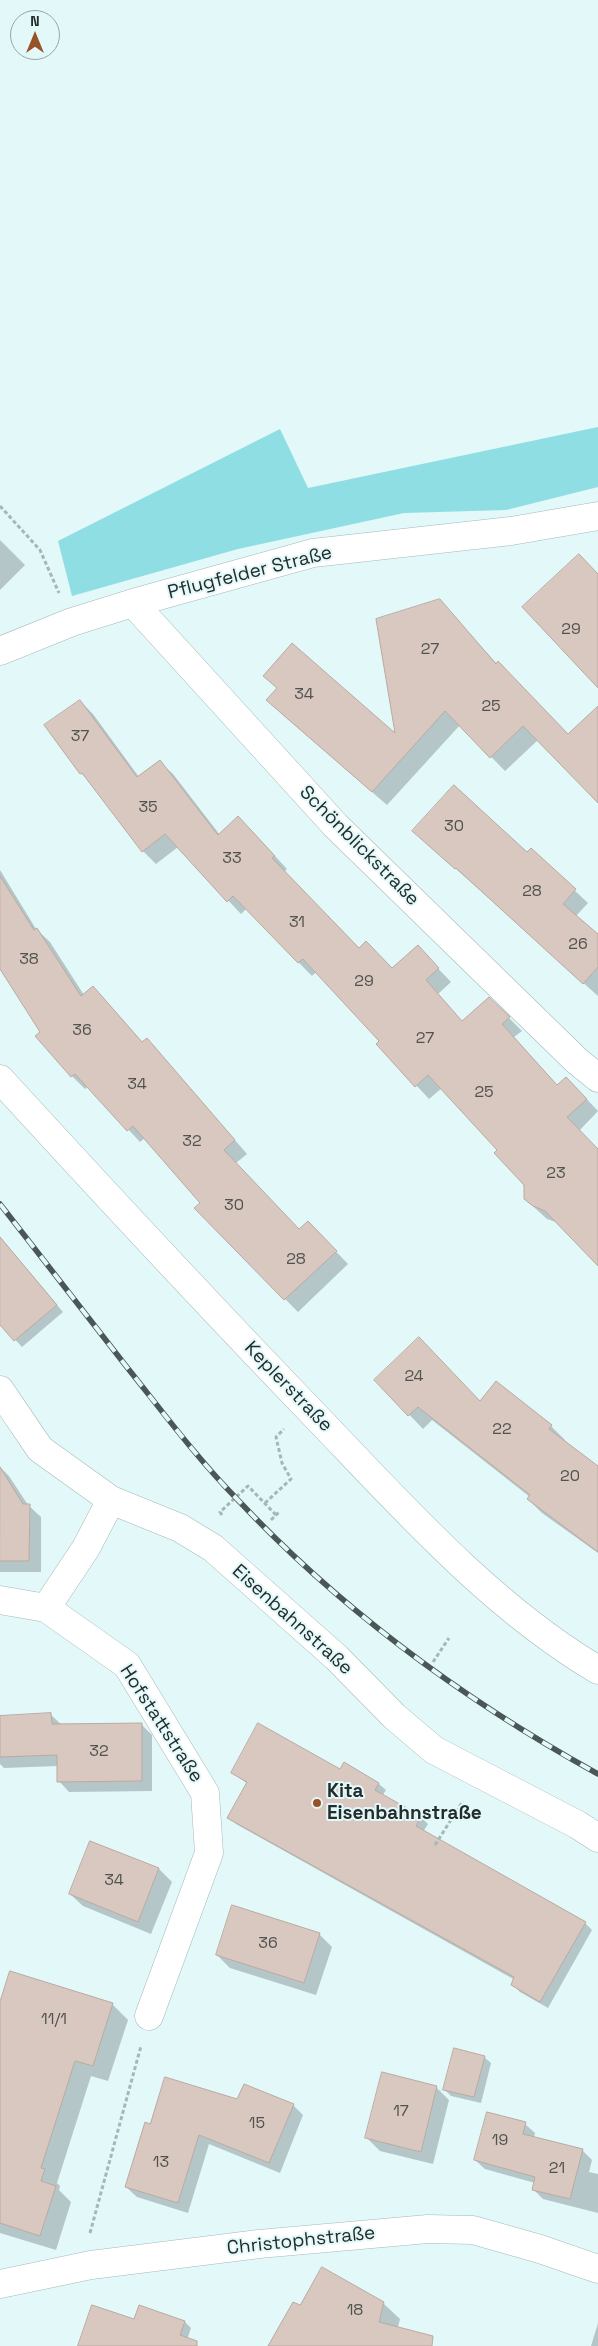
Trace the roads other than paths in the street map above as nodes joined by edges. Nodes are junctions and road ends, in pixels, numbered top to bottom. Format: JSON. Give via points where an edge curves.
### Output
{"nodes":[{"id":1,"x":598,"y":516,"type":"edge"},
{"id":2,"x":133,"y":603,"type":"junction"},
{"id":3,"x":0,"y":650,"type":"edge"},
{"id":4,"x":598,"y":1078,"type":"edge"},
{"id":5,"x":0,"y":1079,"type":"edge"},
{"id":6,"x":0,"y":1390,"type":"edge"},
{"id":7,"x":111,"y":1500,"type":"junction"},
{"id":8,"x":0,"y":1600,"type":"edge"},
{"id":9,"x":46,"y":1608,"type":"junction"},
{"id":10,"x":598,"y":1670,"type":"edge"},
{"id":11,"x":598,"y":1838,"type":"edge"},
{"id":12,"x":149,"y":2016,"type":"road end"},
{"id":13,"x":598,"y":2269,"type":"edge"},
{"id":14,"x":0,"y":2284,"type":"edge"}],
"edges":[{"from":1,"to":2,"type":"street","name":"Pflugfelder Straße","via":[[511,531],[313,553]]},
{"from":2,"to":3,"type":"street","name":"Pflugfelder Straße"},
{"from":2,"to":4,"type":"street","name":"Schönblickstraße","via":[[336,826]]},
{"from":5,"to":10,"type":"street","name":"Keplerstraße","via":[[194,1290],[412,1517],[492,1590],[566,1651]]},
{"from":6,"to":7,"type":"street","name":"Eisenbahnstraße","via":[[40,1449]]},
{"from":7,"to":9,"type":"street","via":[[86,1548]]},
{"from":7,"to":11,"type":"street","name":"Eisenbahnstraße","via":[[180,1528],[213,1548],[428,1744]]},
{"from":8,"to":9,"type":"street","name":"Hofstattstraße"},
{"from":9,"to":12,"type":"street","name":"Hofstattstraße","via":[[127,1665],[205,1793],[209,1853]]},
{"from":13,"to":14,"type":"street","name":"Christophstraße","via":[[472,2230],[428,2229],[259,2244],[91,2265]]}]}
